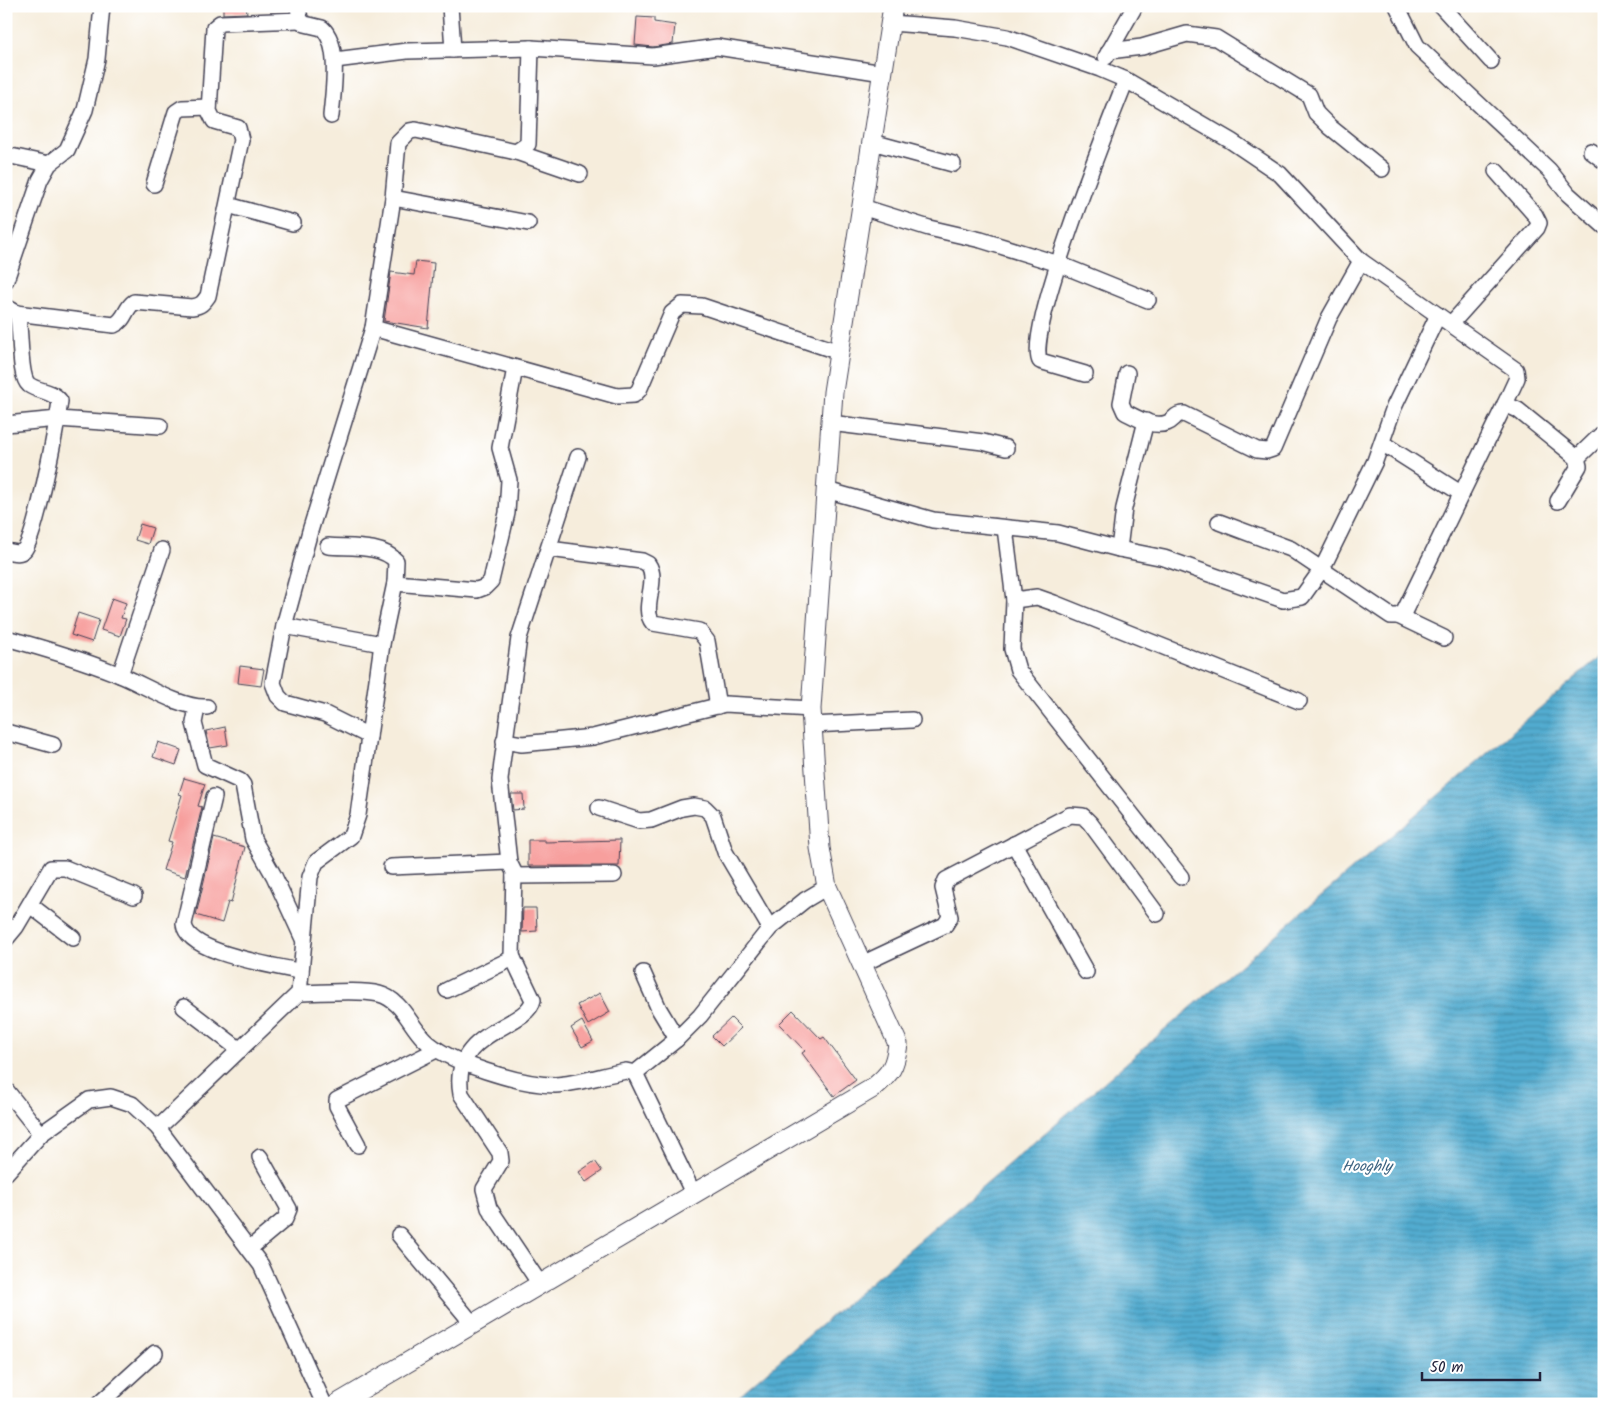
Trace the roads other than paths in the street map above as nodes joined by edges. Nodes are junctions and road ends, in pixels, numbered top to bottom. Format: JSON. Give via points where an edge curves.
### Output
{"nodes":[{"id":1,"x":102,"y":6,"type":"edge"},
{"id":2,"x":450,"y":6,"type":"edge"},
{"id":3,"x":1135,"y":6,"type":"edge"},
{"id":4,"x":1397,"y":6,"type":"edge"},
{"id":5,"x":1441,"y":6,"type":"edge"},
{"id":6,"x":299,"y":13,"type":"edge"},
{"id":7,"x":892,"y":15,"type":"edge"},
{"id":8,"x":531,"y":48,"type":"junction"},
{"id":9,"x":453,"y":50,"type":"junction"},
{"id":10,"x":1110,"y":52,"type":"junction"},
{"id":11,"x":334,"y":60,"type":"junction"},
{"id":12,"x":1491,"y":61,"type":"dead end"},
{"id":13,"x":1100,"y":69,"type":"junction"},
{"id":14,"x":883,"y":73,"type":"junction"},
{"id":15,"x":1126,"y":80,"type":"junction"},
{"id":16,"x":209,"y":107,"type":"junction"},
{"id":17,"x":332,"y":116,"type":"dead end"},
{"id":18,"x":872,"y":142,"type":"junction"},
{"id":19,"x":1591,"y":151,"type":"dead end"},
{"id":20,"x":516,"y":152,"type":"junction"},
{"id":21,"x":6,"y":155,"type":"edge"},
{"id":22,"x":1604,"y":161,"type":"edge"},
{"id":23,"x":49,"y":164,"type":"junction"},
{"id":24,"x":953,"y":164,"type":"dead end"},
{"id":25,"x":1382,"y":170,"type":"dead end"},
{"id":26,"x":1496,"y":171,"type":"dead end"},
{"id":27,"x":580,"y":174,"type":"dead end"},
{"id":28,"x":154,"y":184,"type":"dead end"},
{"id":29,"x":393,"y":198,"type":"junction"},
{"id":30,"x":228,"y":205,"type":"junction"},
{"id":31,"x":862,"y":207,"type":"junction"},
{"id":32,"x":293,"y":223,"type":"dead end"},
{"id":33,"x":528,"y":223,"type":"dead end"},
{"id":34,"x":1604,"y":226,"type":"edge"},
{"id":35,"x":1361,"y":261,"type":"junction"},
{"id":36,"x":1059,"y":264,"type":"junction"},
{"id":37,"x":6,"y":280,"type":"edge"},
{"id":38,"x":1148,"y":300,"type":"dead end"},
{"id":39,"x":11,"y":310,"type":"edge"},
{"id":40,"x":1438,"y":315,"type":"junction"},
{"id":41,"x":1451,"y":324,"type":"junction"},
{"id":42,"x":373,"y":328,"type":"junction"},
{"id":43,"x":839,"y":352,"type":"junction"},
{"id":44,"x":515,"y":368,"type":"junction"},
{"id":45,"x":1127,"y":373,"type":"dead end"},
{"id":46,"x":1085,"y":374,"type":"dead end"},
{"id":47,"x":1505,"y":404,"type":"junction"},
{"id":48,"x":58,"y":418,"type":"junction"},
{"id":49,"x":1146,"y":421,"type":"junction"},
{"id":50,"x":830,"y":423,"type":"junction"},
{"id":51,"x":6,"y":424,"type":"edge"},
{"id":52,"x":160,"y":426,"type":"dead end"},
{"id":53,"x":1604,"y":432,"type":"edge"},
{"id":54,"x":1382,"y":443,"type":"junction"},
{"id":55,"x":1006,"y":448,"type":"dead end"},
{"id":56,"x":578,"y":457,"type":"dead end"},
{"id":57,"x":1577,"y":458,"type":"junction"},
{"id":58,"x":826,"y":490,"type":"junction"},
{"id":59,"x":1462,"y":494,"type":"junction"},
{"id":60,"x":1558,"y":501,"type":"dead end"},
{"id":61,"x":1219,"y":522,"type":"dead end"},
{"id":62,"x":1005,"y":528,"type":"junction"},
{"id":63,"x":328,"y":546,"type":"dead end"},
{"id":64,"x":549,"y":549,"type":"junction"},
{"id":65,"x":162,"y":550,"type":"dead end"},
{"id":66,"x":1119,"y":550,"type":"junction"},
{"id":67,"x":6,"y":551,"type":"edge"},
{"id":68,"x":1322,"y":569,"type":"junction"},
{"id":69,"x":395,"y":584,"type":"junction"},
{"id":70,"x":1014,"y":600,"type":"junction"},
{"id":71,"x":1398,"y":616,"type":"junction"},
{"id":72,"x":284,"y":626,"type":"junction"},
{"id":73,"x":6,"y":638,"type":"edge"},
{"id":74,"x":1444,"y":638,"type":"dead end"},
{"id":75,"x":382,"y":644,"type":"junction"},
{"id":76,"x":120,"y":675,"type":"junction"},
{"id":77,"x":1299,"y":700,"type":"dead end"},
{"id":78,"x":718,"y":706,"type":"junction"},
{"id":79,"x":811,"y":717,"type":"junction"},
{"id":80,"x":912,"y":720,"type":"dead end"},
{"id":81,"x":6,"y":732,"type":"edge"},
{"id":82,"x":369,"y":736,"type":"junction"},
{"id":83,"x":504,"y":741,"type":"junction"},
{"id":84,"x":53,"y":746,"type":"dead end"},
{"id":85,"x":214,"y":797,"type":"dead end"},
{"id":86,"x":599,"y":808,"type":"dead end"},
{"id":87,"x":1014,"y":844,"type":"junction"},
{"id":88,"x":391,"y":867,"type":"dead end"},
{"id":89,"x":511,"y":869,"type":"junction"},
{"id":90,"x":614,"y":875,"type":"dead end"},
{"id":91,"x":1181,"y":877,"type":"dead end"},
{"id":92,"x":827,"y":887,"type":"junction"},
{"id":93,"x":134,"y":896,"type":"dead end"},
{"id":94,"x":30,"y":905,"type":"junction"},
{"id":95,"x":1157,"y":914,"type":"dead end"},
{"id":96,"x":770,"y":928,"type":"junction"},
{"id":97,"x":73,"y":938,"type":"dead end"},
{"id":98,"x":6,"y":939,"type":"edge"},
{"id":99,"x":304,"y":941,"type":"junction"},
{"id":100,"x":512,"y":958,"type":"junction"},
{"id":101,"x":862,"y":964,"type":"junction"},
{"id":102,"x":301,"y":972,"type":"junction"},
{"id":103,"x":1086,"y":972,"type":"dead end"},
{"id":104,"x":643,"y":973,"type":"dead end"},
{"id":105,"x":447,"y":990,"type":"dead end"},
{"id":106,"x":299,"y":993,"type":"junction"},
{"id":107,"x":184,"y":1007,"type":"dead end"},
{"id":108,"x":677,"y":1039,"type":"junction"},
{"id":109,"x":240,"y":1050,"type":"junction"},
{"id":110,"x":436,"y":1050,"type":"junction"},
{"id":111,"x":463,"y":1063,"type":"junction"},
{"id":112,"x":635,"y":1073,"type":"junction"},
{"id":113,"x":6,"y":1090,"type":"edge"},
{"id":114,"x":158,"y":1128,"type":"junction"},
{"id":115,"x":41,"y":1134,"type":"junction"},
{"id":116,"x":358,"y":1146,"type":"dead end"},
{"id":117,"x":260,"y":1157,"type":"dead end"},
{"id":118,"x":6,"y":1173,"type":"edge"},
{"id":119,"x":693,"y":1193,"type":"junction"},
{"id":120,"x":399,"y":1234,"type":"dead end"},
{"id":121,"x":250,"y":1249,"type":"junction"},
{"id":122,"x":540,"y":1284,"type":"junction"},
{"id":123,"x":472,"y":1323,"type":"junction"},
{"id":124,"x":155,"y":1353,"type":"dead end"},
{"id":125,"x":99,"y":1404,"type":"edge"},
{"id":126,"x":324,"y":1404,"type":"edge"},
{"id":127,"x":337,"y":1404,"type":"edge"}],
"edges":[{"from":1,"to":23,"type":"street","via":[[97,59],[85,110],[67,150]]},
{"from":2,"to":9,"type":"street"},
{"from":3,"to":10,"type":"street"},
{"from":4,"to":34,"type":"street","via":[[1417,46]]},
{"from":5,"to":12,"type":"street"},
{"from":6,"to":11,"type":"street","via":[[326,31]]},
{"from":6,"to":16,"type":"street","via":[[217,24],[214,28]]},
{"from":7,"to":13,"type":"street","via":[[1007,37]]},
{"from":7,"to":14,"type":"street"},
{"from":8,"to":9,"type":"street"},
{"from":8,"to":14,"type":"street","via":[[653,56],[717,47]]},
{"from":8,"to":20,"type":"street","via":[[528,144]]},
{"from":9,"to":11,"type":"street","via":[[407,51]]},
{"from":10,"to":13,"type":"street"},
{"from":10,"to":25,"type":"street","via":[[1187,34],[1216,38],[1309,95],[1316,113]]},
{"from":11,"to":17,"type":"street"},
{"from":13,"to":15,"type":"street"},
{"from":14,"to":18,"type":"street"},
{"from":15,"to":35,"type":"street","via":[[1280,174]]},
{"from":15,"to":36,"type":"street","via":[[1095,157]]},
{"from":16,"to":28,"type":"street","via":[[182,108],[176,112]]},
{"from":16,"to":30,"type":"street","via":[[214,122],[234,126],[240,131]]},
{"from":18,"to":24,"type":"street"},
{"from":18,"to":31,"type":"street"},
{"from":19,"to":22,"type":"street"},
{"from":20,"to":27,"type":"street"},
{"from":20,"to":29,"type":"street","via":[[410,131],[398,144]]},
{"from":21,"to":23,"type":"street"},
{"from":23,"to":37,"type":"street","via":[[40,180]]},
{"from":26,"to":41,"type":"street","via":[[1539,223]]},
{"from":29,"to":33,"type":"street"},
{"from":29,"to":42,"type":"street"},
{"from":30,"to":32,"type":"street"},
{"from":30,"to":39,"type":"street","via":[[208,296],[200,306],[134,302],[124,318],[114,325]]},
{"from":31,"to":36,"type":"street"},
{"from":31,"to":43,"type":"street"},
{"from":35,"to":40,"type":"street"},
{"from":35,"to":49,"type":"street","via":[[1329,318],[1273,449],[1257,450],[1181,414],[1167,423]]},
{"from":36,"to":38,"type":"street"},
{"from":36,"to":46,"type":"street","via":[[1040,331],[1037,354],[1040,360]]},
{"from":39,"to":48,"type":"street","via":[[20,324],[26,380],[29,385],[57,396],[60,400]]},
{"from":40,"to":41,"type":"street"},
{"from":40,"to":54,"type":"street","via":[[1394,407]]},
{"from":41,"to":47,"type":"street","via":[[1516,370],[1517,378]]},
{"from":42,"to":44,"type":"street"},
{"from":42,"to":72,"type":"street"},
{"from":43,"to":44,"type":"street","via":[[692,303],[682,305],[672,313],[643,384],[634,394],[617,396]]},
{"from":43,"to":50,"type":"street"},
{"from":44,"to":69,"type":"street","via":[[500,448],[509,480],[507,513],[491,581],[477,590]]},
{"from":45,"to":49,"type":"street","via":[[1122,407],[1125,412]]},
{"from":47,"to":57,"type":"street","via":[[1518,410]]},
{"from":47,"to":59,"type":"street"},
{"from":48,"to":51,"type":"street"},
{"from":48,"to":52,"type":"street"},
{"from":48,"to":67,"type":"street","via":[[38,512],[27,547],[18,553]]},
{"from":49,"to":66,"type":"street","via":[[1124,508]]},
{"from":50,"to":55,"type":"street","via":[[983,442]]},
{"from":50,"to":58,"type":"street"},
{"from":53,"to":57,"type":"street"},
{"from":54,"to":59,"type":"street"},
{"from":54,"to":68,"type":"street"},
{"from":56,"to":64,"type":"street"},
{"from":57,"to":60,"type":"street","via":[[1578,466]]},
{"from":58,"to":62,"type":"street","via":[[933,520]]},
{"from":58,"to":79,"type":"street"},
{"from":59,"to":71,"type":"street","via":[[1404,612]]},
{"from":61,"to":68,"type":"street","via":[[1291,549]]},
{"from":62,"to":66,"type":"street","via":[[1058,533]]},
{"from":62,"to":70,"type":"street"},
{"from":63,"to":69,"type":"street","via":[[377,550],[387,554],[396,561]]},
{"from":64,"to":78,"type":"street","via":[[648,564],[652,576],[649,617],[653,623],[699,631],[704,635]]},
{"from":64,"to":83,"type":"street","via":[[519,638]]},
{"from":65,"to":76,"type":"street"},
{"from":66,"to":68,"type":"street","via":[[1164,558],[1283,600],[1302,597]]},
{"from":68,"to":71,"type":"street","via":[[1391,616]]},
{"from":69,"to":75,"type":"street"},
{"from":70,"to":77,"type":"street","via":[[1037,597]]},
{"from":70,"to":91,"type":"street","via":[[1012,649],[1018,670]]},
{"from":71,"to":74,"type":"street"},
{"from":72,"to":75,"type":"street"},
{"from":72,"to":82,"type":"street","via":[[273,683],[278,696],[285,703],[325,714]]},
{"from":73,"to":76,"type":"street"},
{"from":75,"to":82,"type":"street"},
{"from":76,"to":99,"type":"street","via":[[202,708],[194,723],[205,764],[243,785],[253,839]]},
{"from":78,"to":79,"type":"street","via":[[725,704]]},
{"from":78,"to":83,"type":"street","via":[[593,737],[522,744]]},
{"from":79,"to":80,"type":"street"},
{"from":79,"to":92,"type":"street","via":[[820,848]]},
{"from":81,"to":84,"type":"street"},
{"from":82,"to":99,"type":"street","via":[[358,815],[351,836],[316,862],[310,877]]},
{"from":83,"to":89,"type":"street","via":[[500,780]]},
{"from":85,"to":102,"type":"street","via":[[184,924],[186,934],[237,958]]},
{"from":86,"to":96,"type":"street","via":[[639,821],[652,820],[682,808],[705,808],[713,816],[725,852]]},
{"from":87,"to":95,"type":"street","via":[[1070,815],[1083,816]]},
{"from":87,"to":101,"type":"street","via":[[946,880],[943,888],[950,917],[945,925]]},
{"from":87,"to":103,"type":"street"},
{"from":88,"to":89,"type":"street"},
{"from":89,"to":90,"type":"street"},
{"from":89,"to":100,"type":"street"},
{"from":92,"to":96,"type":"street"},
{"from":92,"to":101,"type":"street"},
{"from":93,"to":94,"type":"street","via":[[57,867],[51,868]]},
{"from":94,"to":97,"type":"street"},
{"from":94,"to":98,"type":"street"},
{"from":96,"to":108,"type":"street","via":[[700,1016]]},
{"from":99,"to":102,"type":"street"},
{"from":100,"to":105,"type":"street"},
{"from":100,"to":111,"type":"street","via":[[534,1000],[525,1012],[476,1045]]},
{"from":101,"to":119,"type":"street","via":[[898,1044],[896,1062],[890,1074],[873,1088]]},
{"from":102,"to":106,"type":"street"},
{"from":104,"to":108,"type":"street"},
{"from":106,"to":109,"type":"street"},
{"from":106,"to":110,"type":"street","via":[[379,994],[402,1009]]},
{"from":107,"to":109,"type":"street"},
{"from":108,"to":112,"type":"street"},
{"from":109,"to":114,"type":"street"},
{"from":110,"to":111,"type":"street"},
{"from":110,"to":116,"type":"street","via":[[337,1100]]},
{"from":111,"to":112,"type":"street","via":[[538,1084],[557,1085],[626,1071]]},
{"from":111,"to":122,"type":"street","via":[[461,1094],[500,1153],[501,1161],[484,1190],[489,1208]]},
{"from":112,"to":119,"type":"street"},
{"from":113,"to":115,"type":"street"},
{"from":114,"to":115,"type":"street","via":[[132,1104],[111,1097],[89,1100]]},
{"from":114,"to":121,"type":"street"},
{"from":115,"to":118,"type":"street"},
{"from":117,"to":121,"type":"street","via":[[289,1209],[285,1219]]},
{"from":119,"to":122,"type":"street"},
{"from":120,"to":123,"type":"street"},
{"from":121,"to":126,"type":"street","via":[[261,1265]]},
{"from":122,"to":123,"type":"street"},
{"from":123,"to":127,"type":"street"},
{"from":124,"to":125,"type":"street"}]}
